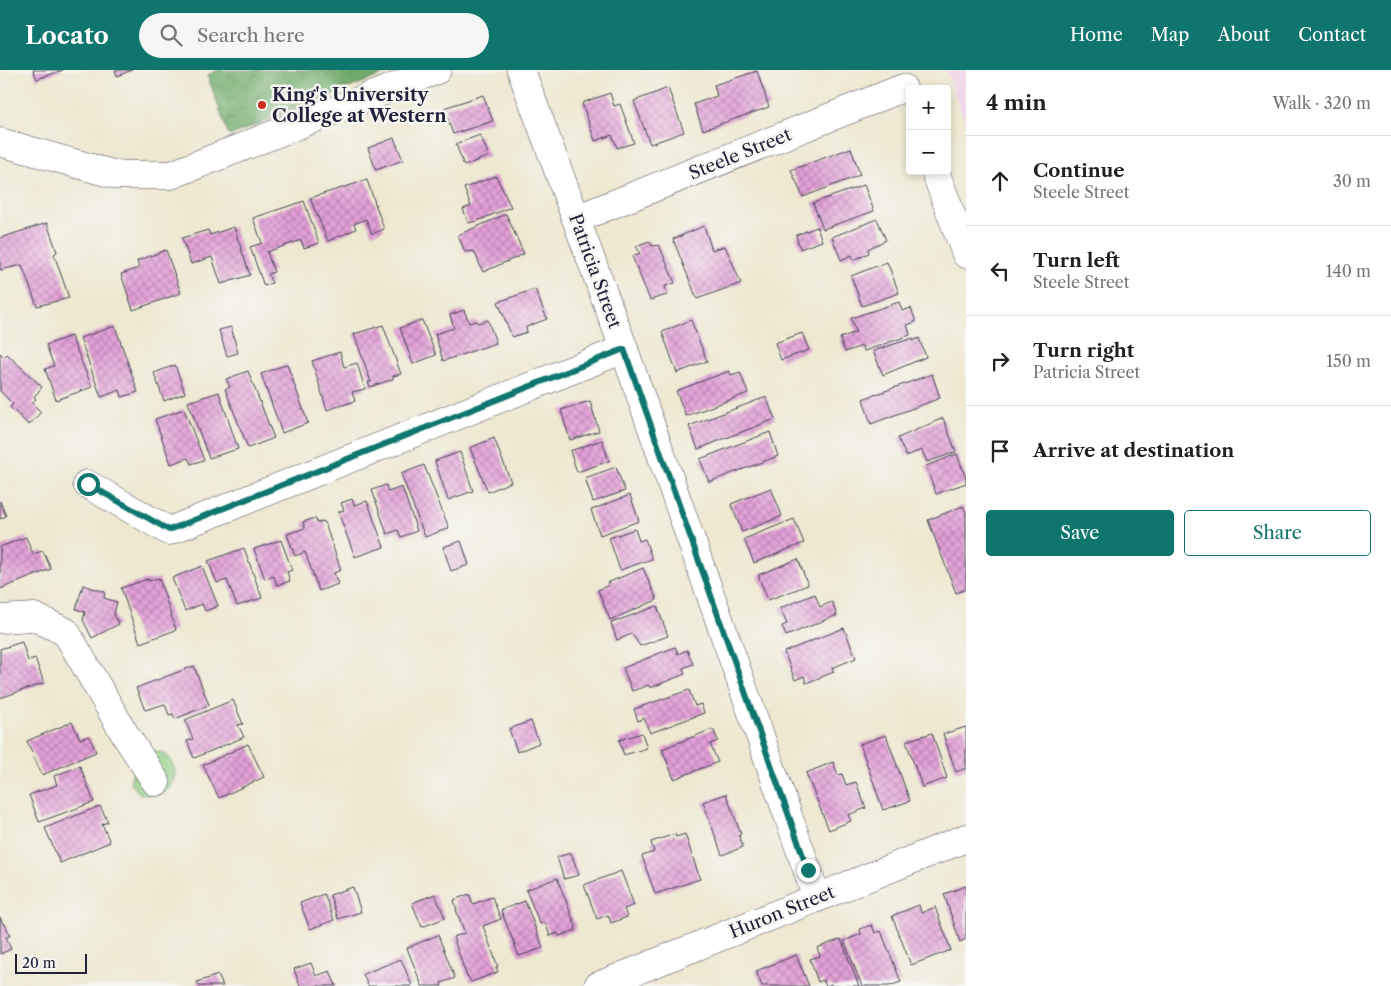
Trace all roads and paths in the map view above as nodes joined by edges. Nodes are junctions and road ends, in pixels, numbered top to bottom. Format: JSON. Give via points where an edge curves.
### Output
{"nodes":[{"id":1,"x":437,"y":70,"type":"edge"},
{"id":2,"x":521,"y":70,"type":"edge"},
{"id":3,"x":903,"y":88,"type":"edge"},
{"id":4,"x":0,"y":142,"type":"edge"},
{"id":5,"x":936,"y":175,"type":"edge"},
{"id":6,"x":576,"y":219,"type":"junction"},
{"id":7,"x":966,"y":254,"type":"edge"},
{"id":8,"x":624,"y":349,"type":"junction"},
{"id":9,"x":88,"y":484,"type":"dead end"},
{"id":10,"x":0,"y":618,"type":"edge"},
{"id":11,"x":156,"y":782,"type":"dead end"},
{"id":12,"x":966,"y":838,"type":"edge"},
{"id":13,"x":818,"y":898,"type":"junction"},
{"id":14,"x":598,"y":986,"type":"edge"}],
"edges":[{"from":1,"to":4,"type":"street","via":[[171,174],[116,175]]},
{"from":2,"to":6,"type":"street","name":"Patricia Street"},
{"from":3,"to":6,"type":"street","name":"Steele Street"},
{"from":5,"to":7,"type":"street"},
{"from":6,"to":8,"type":"street","name":"Patricia Street"},
{"from":8,"to":9,"type":"street","via":[[169,530]]},
{"from":8,"to":13,"type":"street","name":"Patricia Street"},
{"from":10,"to":11,"type":"street","via":[[34,617],[66,632]]},
{"from":12,"to":13,"type":"street","name":"Huron Street"},
{"from":13,"to":14,"type":"street","name":"Huron Street"}]}
